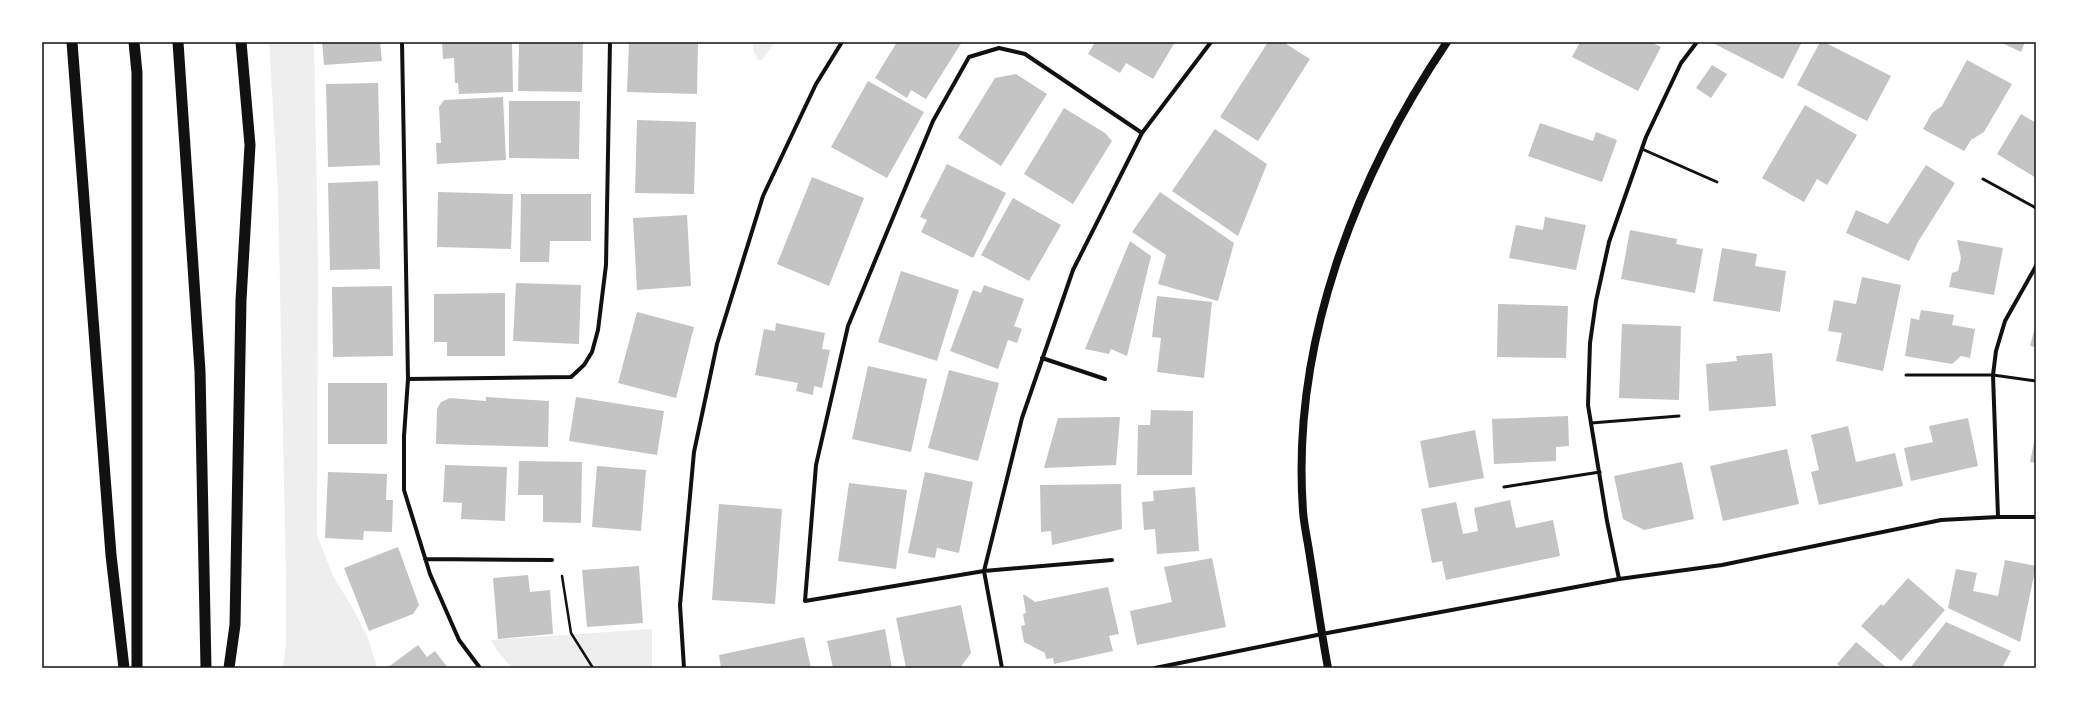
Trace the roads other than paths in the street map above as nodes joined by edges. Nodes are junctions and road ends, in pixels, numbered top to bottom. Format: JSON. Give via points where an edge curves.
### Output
{"nodes":[{"id":1,"x":72,"y":42,"type":"edge"},
{"id":2,"x":134,"y":42,"type":"edge"},
{"id":3,"x":178,"y":42,"type":"edge"},
{"id":4,"x":241,"y":42,"type":"edge"},
{"id":5,"x":402,"y":42,"type":"edge"},
{"id":6,"x":610,"y":42,"type":"edge"},
{"id":7,"x":842,"y":42,"type":"edge"},
{"id":8,"x":1212,"y":42,"type":"edge"},
{"id":9,"x":1447,"y":42,"type":"edge"},
{"id":10,"x":1697,"y":42,"type":"edge"},
{"id":11,"x":1142,"y":133,"type":"junction"},
{"id":12,"x":1642,"y":149,"type":"junction"},
{"id":13,"x":1983,"y":178,"type":"dead end"},
{"id":14,"x":1717,"y":182,"type":"dead end"},
{"id":15,"x":2036,"y":208,"type":"edge"},
{"id":16,"x":2036,"y":266,"type":"edge"},
{"id":17,"x":1042,"y":358,"type":"junction"},
{"id":18,"x":1906,"y":375,"type":"dead end"},
{"id":19,"x":1994,"y":375,"type":"junction"},
{"id":20,"x":408,"y":379,"type":"junction"},
{"id":21,"x":1105,"y":379,"type":"dead end"},
{"id":22,"x":2036,"y":381,"type":"edge"},
{"id":23,"x":1679,"y":416,"type":"dead end"},
{"id":24,"x":1591,"y":422,"type":"junction"},
{"id":25,"x":1600,"y":472,"type":"junction"},
{"id":26,"x":1504,"y":487,"type":"dead end"},
{"id":27,"x":1998,"y":517,"type":"junction"},
{"id":28,"x":2036,"y":517,"type":"edge"},
{"id":29,"x":425,"y":559,"type":"junction"},
{"id":30,"x":552,"y":560,"type":"road end"},
{"id":31,"x":1112,"y":560,"type":"dead end"},
{"id":32,"x":984,"y":572,"type":"junction"},
{"id":33,"x":1619,"y":579,"type":"junction"},
{"id":34,"x":1322,"y":634,"type":"junction"},
{"id":35,"x":124,"y":668,"type":"edge"},
{"id":36,"x":137,"y":668,"type":"edge"},
{"id":37,"x":206,"y":668,"type":"edge"},
{"id":38,"x":229,"y":668,"type":"edge"},
{"id":39,"x":480,"y":668,"type":"edge"},
{"id":40,"x":684,"y":668,"type":"edge"},
{"id":41,"x":1002,"y":668,"type":"edge"},
{"id":42,"x":1155,"y":668,"type":"edge"},
{"id":43,"x":1328,"y":668,"type":"edge"}],
"edges":[{"from":1,"to":35,"type":"highway","via":[[111,555]]},
{"from":2,"to":36,"type":"highway","via":[[137,73]]},
{"from":3,"to":37,"type":"highway","via":[[200,371]]},
{"from":4,"to":38,"type":"highway","via":[[250,145],[241,300],[235,625]]},
{"from":5,"to":20,"type":"street"},
{"from":6,"to":20,"type":"street","via":[[606,265],[598,330],[592,352],[584,365],[571,377]]},
{"from":7,"to":40,"type":"street","via":[[816,84],[763,196],[717,344],[694,452],[680,606]]},
{"from":8,"to":11,"type":"street"},
{"from":9,"to":34,"type":"main road","via":[[1420,82],[1376,163],[1344,240],[1314,344],[1303,446],[1303,511]]},
{"from":10,"to":12,"type":"street","via":[[1681,63]]},
{"from":11,"to":17,"type":"street","via":[[1073,270]]},
{"from":11,"to":32,"type":"street","via":[[1025,54],[999,48],[969,58],[933,121],[848,326],[816,465],[805,602]]},
{"from":12,"to":14,"type":"lane"},
{"from":12,"to":24,"type":"street","via":[[1609,242],[1596,301],[1590,343],[1588,405]]},
{"from":13,"to":15,"type":"lane"},
{"from":16,"to":19,"type":"street","via":[[2004,321],[1996,351]]},
{"from":17,"to":21,"type":"street"},
{"from":17,"to":32,"type":"street","via":[[1022,418]]},
{"from":18,"to":19,"type":"lane"},
{"from":19,"to":22,"type":"lane"},
{"from":19,"to":27,"type":"street"},
{"from":20,"to":29,"type":"street","via":[[404,490]]},
{"from":23,"to":24,"type":"lane"},
{"from":24,"to":25,"type":"street"},
{"from":25,"to":26,"type":"lane"},
{"from":25,"to":33,"type":"street"},
{"from":27,"to":28,"type":"street"},
{"from":27,"to":33,"type":"street","via":[[1941,520],[1722,565]]},
{"from":29,"to":30,"type":"street"},
{"from":29,"to":39,"type":"street","via":[[459,640]]},
{"from":31,"to":32,"type":"street"},
{"from":32,"to":41,"type":"street"},
{"from":33,"to":34,"type":"street"},
{"from":34,"to":42,"type":"street"},
{"from":34,"to":43,"type":"main road"}]}
